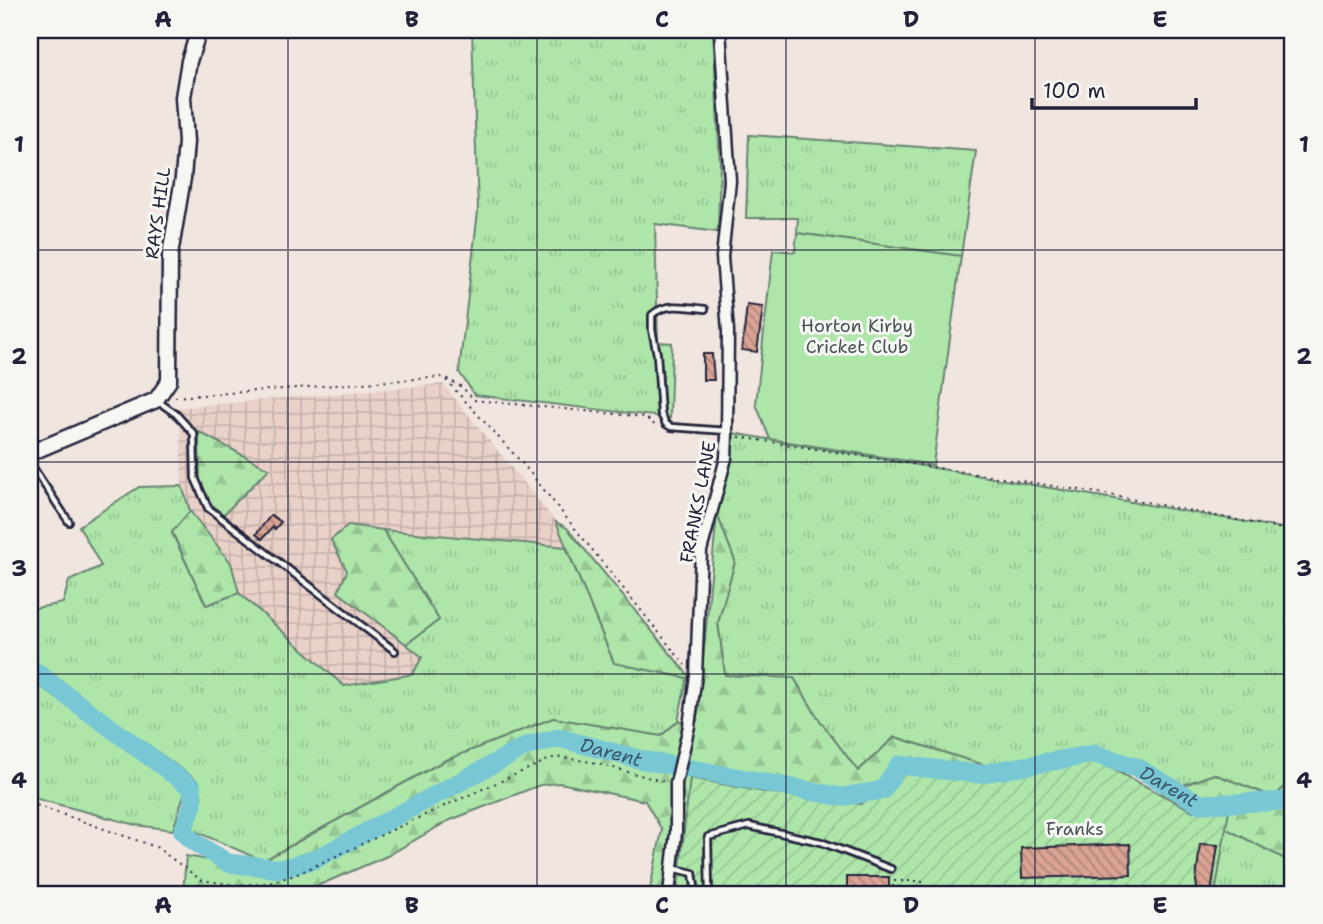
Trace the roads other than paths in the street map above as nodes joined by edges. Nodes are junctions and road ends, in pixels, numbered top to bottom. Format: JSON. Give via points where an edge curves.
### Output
{"nodes":[{"id":1,"x":199,"y":30,"type":"edge"},
{"id":2,"x":720,"y":30,"type":"edge"},
{"id":3,"x":705,"y":309,"type":"dead end"},
{"id":4,"x":156,"y":400,"type":"junction"},
{"id":5,"x":727,"y":433,"type":"junction"},
{"id":6,"x":30,"y":453,"type":"edge"},
{"id":7,"x":30,"y":463,"type":"edge"},
{"id":8,"x":69,"y":522,"type":"dead end"},
{"id":9,"x":395,"y":651,"type":"dead end"},
{"id":10,"x":671,"y":868,"type":"junction"},
{"id":11,"x":891,"y":869,"type":"dead end"},
{"id":12,"x":669,"y":894,"type":"edge"},
{"id":13,"x":696,"y":894,"type":"edge"},
{"id":14,"x":709,"y":894,"type":"edge"}],
"edges":[{"from":1,"to":4,"type":"street","name":"RAYS HILL","via":[[183,97],[183,177],[170,255],[169,381]]},
{"from":2,"to":5,"type":"street","name":"FRANKS LANE","via":[[730,181],[722,257],[728,331]]},
{"from":3,"to":5,"type":"lane","via":[[668,307],[652,315],[661,414],[671,427]]},
{"from":4,"to":6,"type":"street"},
{"from":4,"to":9,"type":"lane","via":[[194,434],[195,478],[208,508]]},
{"from":5,"to":10,"type":"street","name":"FRANKS LANE","via":[[726,458],[701,551],[696,675],[677,783]]},
{"from":7,"to":8,"type":"lane"},
{"from":10,"to":12,"type":"street","name":"FRANKS LANE"},
{"from":10,"to":13,"type":"lane","via":[[693,873]]},
{"from":11,"to":14,"type":"lane","via":[[821,842],[749,826],[708,837]]}]}
